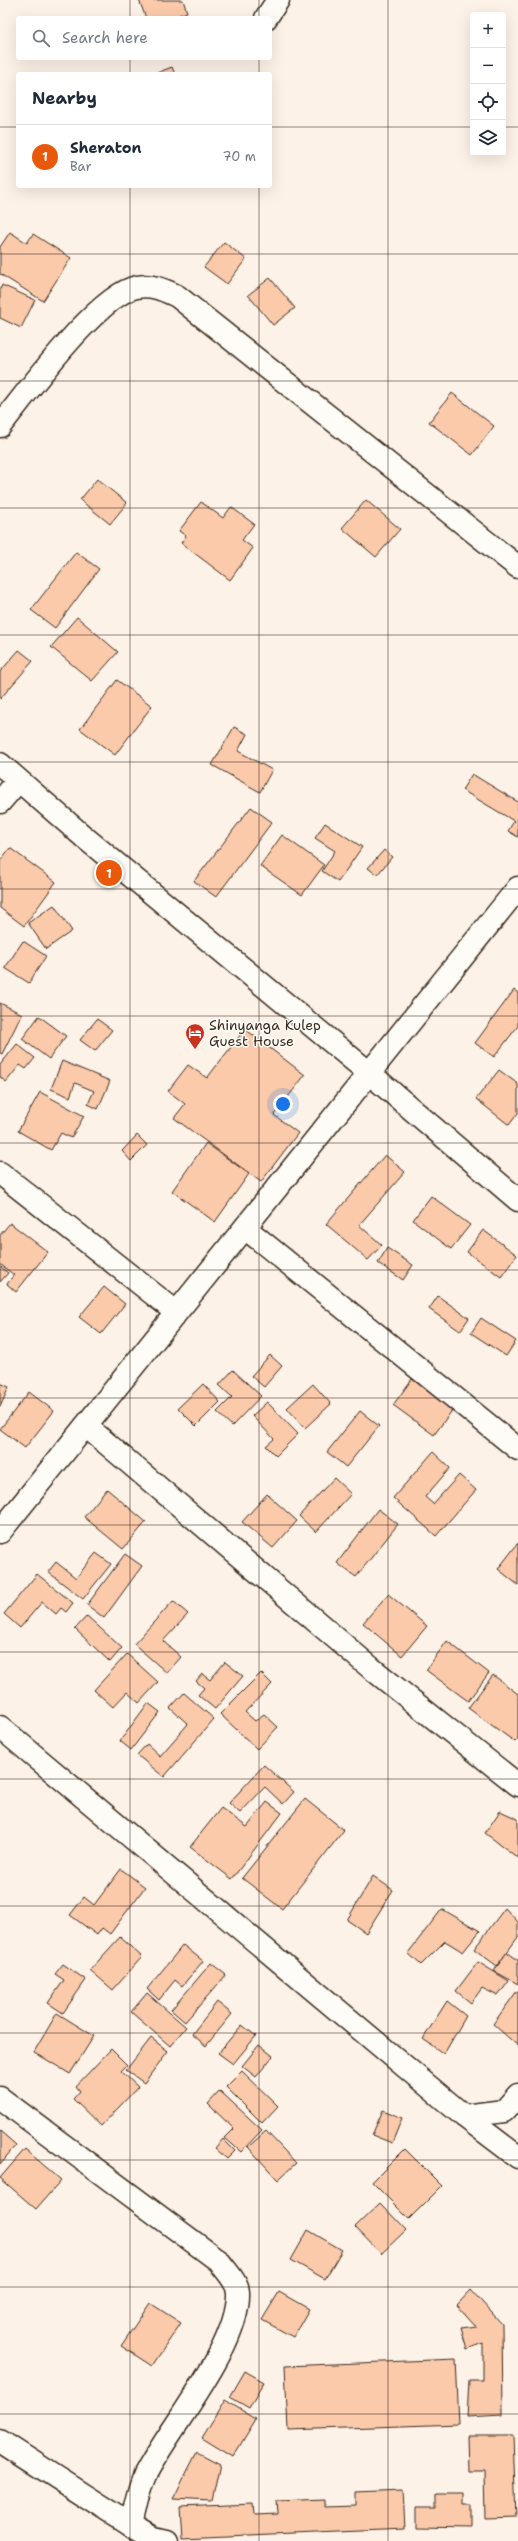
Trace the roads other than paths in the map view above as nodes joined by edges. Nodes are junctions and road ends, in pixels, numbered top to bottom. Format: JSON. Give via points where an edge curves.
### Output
{"nodes":[{"id":1,"x":278,"y":0,"type":"edge"},
{"id":2,"x":267,"y":16,"type":"edge"},
{"id":3,"x":0,"y":426,"type":"edge"},
{"id":4,"x":518,"y":567,"type":"edge"},
{"id":5,"x":0,"y":764,"type":"edge"},
{"id":6,"x":18,"y":781,"type":"junction"},
{"id":7,"x":0,"y":802,"type":"edge"},
{"id":8,"x":518,"y":888,"type":"edge"},
{"id":9,"x":368,"y":1072,"type":"junction"},
{"id":10,"x":0,"y":1173,"type":"edge"},
{"id":11,"x":518,"y":1200,"type":"edge"},
{"id":12,"x":245,"y":1228,"type":"junction"},
{"id":13,"x":176,"y":1312,"type":"junction"},
{"id":14,"x":86,"y":1426,"type":"junction"},
{"id":15,"x":518,"y":1449,"type":"edge"},
{"id":16,"x":0,"y":1532,"type":"edge"},
{"id":17,"x":0,"y":1727,"type":"edge"},
{"id":18,"x":518,"y":1785,"type":"edge"},
{"id":19,"x":518,"y":2095,"type":"edge"},
{"id":20,"x":0,"y":2098,"type":"edge"},
{"id":21,"x":464,"y":2116,"type":"junction"},
{"id":22,"x":518,"y":2157,"type":"edge"},
{"id":23,"x":0,"y":2441,"type":"edge"},
{"id":24,"x":131,"y":2525,"type":"junction"},
{"id":25,"x":167,"y":2541,"type":"edge"}],
"edges":[{"from":1,"to":2,"type":"street"},
{"from":3,"to":4,"type":"street","via":[[88,319],[118,293],[137,287],[156,287],[178,296]]},
{"from":5,"to":6,"type":"street"},
{"from":6,"to":7,"type":"street"},
{"from":6,"to":9,"type":"street"},
{"from":8,"to":9,"type":"street"},
{"from":9,"to":11,"type":"street"},
{"from":9,"to":12,"type":"street"},
{"from":10,"to":13,"type":"street"},
{"from":12,"to":13,"type":"street"},
{"from":12,"to":15,"type":"street"},
{"from":13,"to":14,"type":"street"},
{"from":14,"to":16,"type":"street"},
{"from":14,"to":18,"type":"street","via":[[371,1668]]},
{"from":17,"to":21,"type":"street"},
{"from":19,"to":21,"type":"street","via":[[504,2111]]},
{"from":20,"to":24,"type":"street","via":[[219,2261],[238,2290],[235,2314],[214,2365],[173,2426],[144,2477]]},
{"from":21,"to":22,"type":"street"},
{"from":23,"to":24,"type":"street"},
{"from":24,"to":25,"type":"street","via":[[154,2538]]}]}
